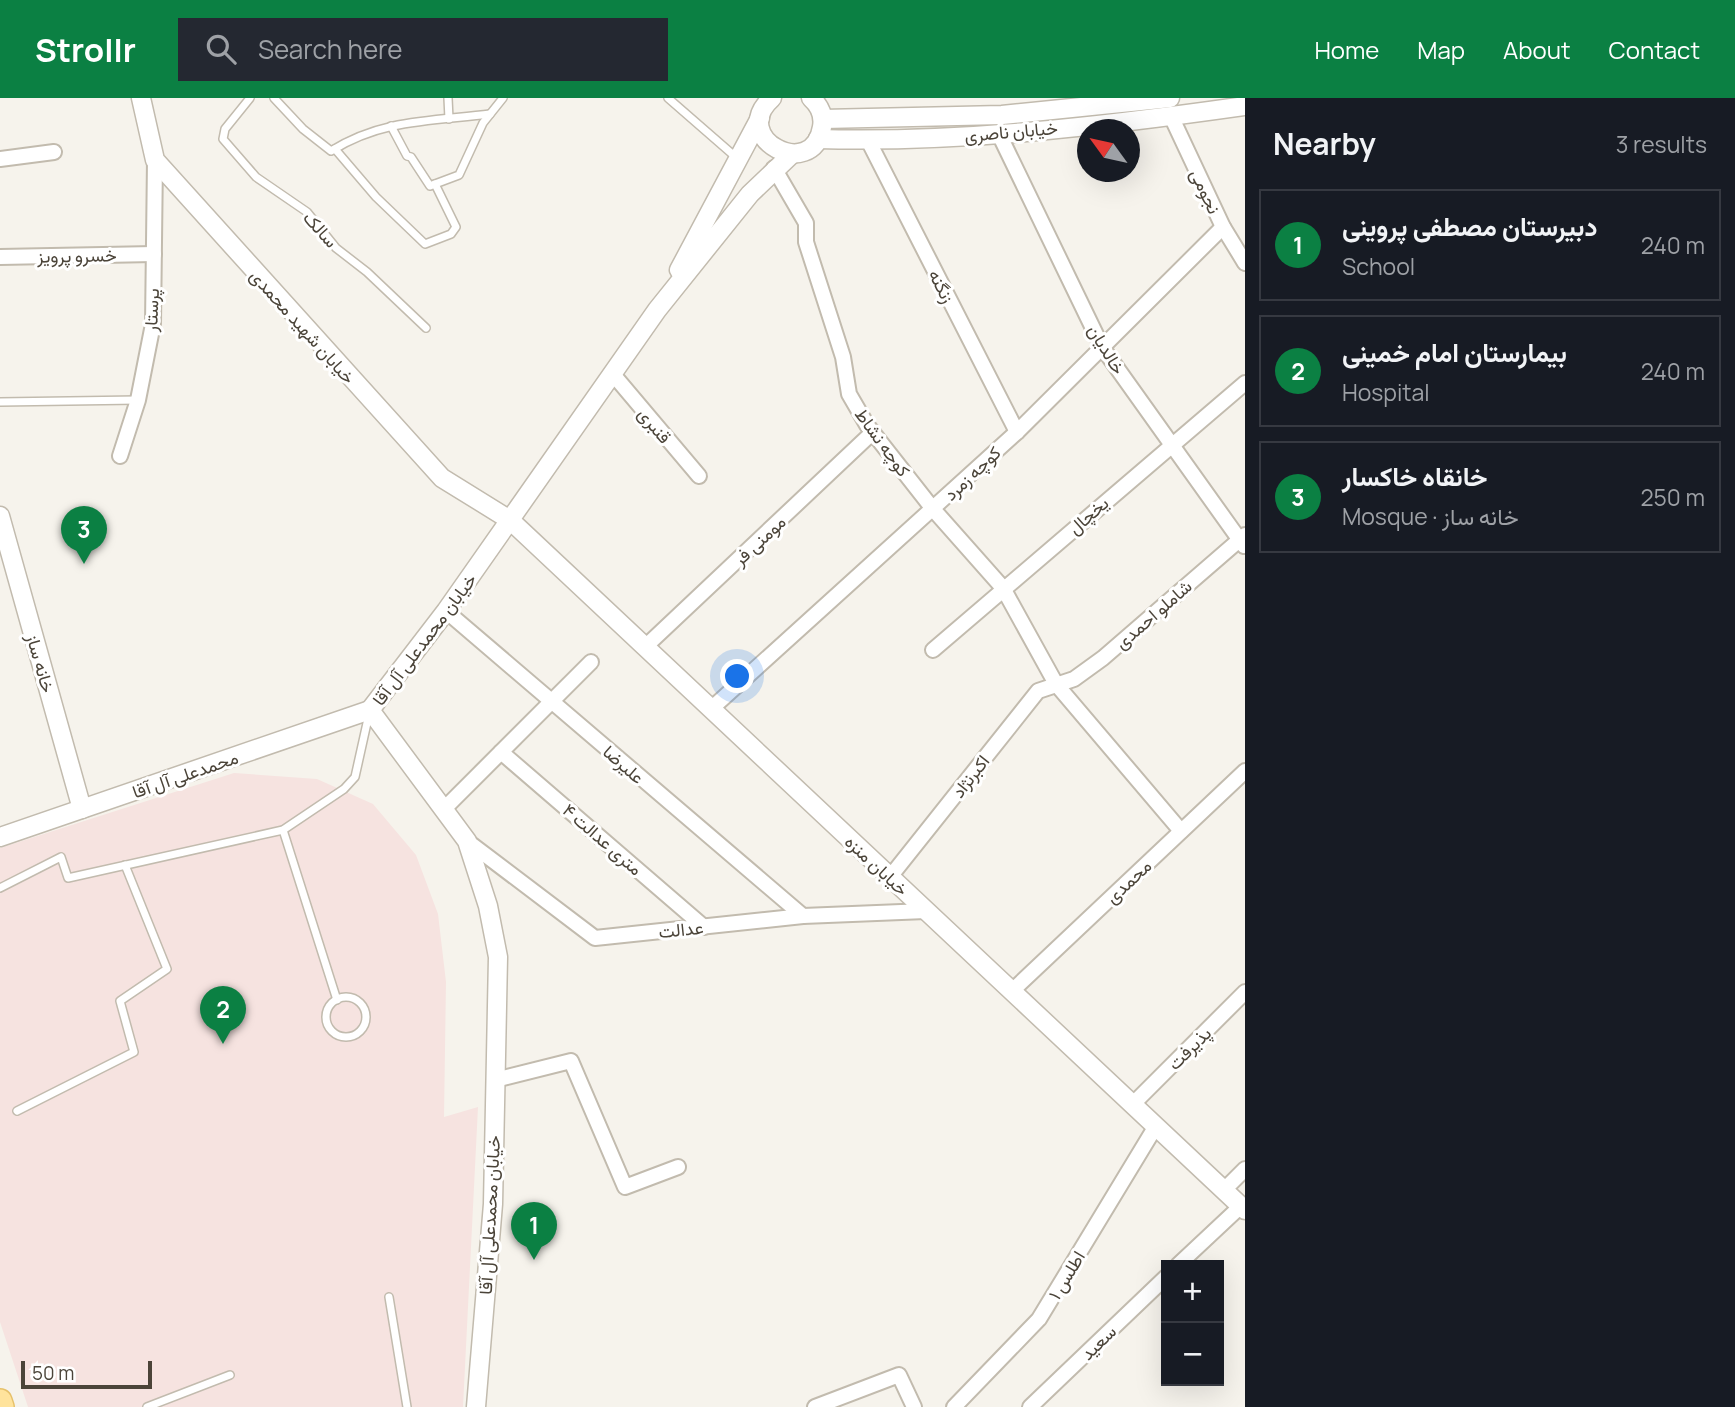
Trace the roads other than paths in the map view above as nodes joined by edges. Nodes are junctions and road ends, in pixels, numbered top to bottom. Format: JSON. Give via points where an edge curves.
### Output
{"nodes":[{"id":1,"x":141,"y":98,"type":"edge"},
{"id":2,"x":250,"y":98,"type":"edge"},
{"id":3,"x":274,"y":98,"type":"edge"},
{"id":4,"x":448,"y":98,"type":"edge"},
{"id":5,"x":503,"y":98,"type":"edge"},
{"id":6,"x":668,"y":98,"type":"edge"},
{"id":7,"x":811,"y":98,"type":"edge"},
{"id":8,"x":1170,"y":98,"type":"edge"},
{"id":9,"x":770,"y":99,"type":"edge"},
{"id":10,"x":1245,"y":106,"type":"edge"},
{"id":11,"x":490,"y":114,"type":"junction"},
{"id":12,"x":1171,"y":116,"type":"junction"},
{"id":13,"x":760,"y":118,"type":"junction"},
{"id":14,"x":450,"y":119,"type":"junction"},
{"id":15,"x":823,"y":119,"type":"junction"},
{"id":16,"x":391,"y":126,"type":"junction"},
{"id":17,"x":999,"y":134,"type":"junction"},
{"id":18,"x":818,"y":139,"type":"junction"},
{"id":19,"x":868,"y":140,"type":"junction"},
{"id":20,"x":335,"y":149,"type":"junction"},
{"id":21,"x":54,"y":152,"type":"dead end"},
{"id":22,"x":792,"y":154,"type":"junction"},
{"id":23,"x":0,"y":159,"type":"edge"},
{"id":24,"x":738,"y":159,"type":"junction"},
{"id":25,"x":155,"y":160,"type":"junction"},
{"id":26,"x":774,"y":168,"type":"junction"},
{"id":27,"x":435,"y":184,"type":"junction"},
{"id":28,"x":1223,"y":226,"type":"junction"},
{"id":29,"x":154,"y":254,"type":"junction"},
{"id":30,"x":0,"y":257,"type":"edge"},
{"id":31,"x":1245,"y":263,"type":"edge"},
{"id":32,"x":657,"y":310,"type":"junction"},
{"id":33,"x":426,"y":328,"type":"dead end"},
{"id":34,"x":1102,"y":347,"type":"junction"},
{"id":35,"x":612,"y":373,"type":"junction"},
{"id":36,"x":1245,"y":383,"type":"edge"},
{"id":37,"x":138,"y":400,"type":"junction"},
{"id":38,"x":0,"y":402,"type":"edge"},
{"id":39,"x":873,"y":432,"type":"junction"},
{"id":40,"x":1017,"y":432,"type":"junction"},
{"id":41,"x":1170,"y":445,"type":"junction"},
{"id":42,"x":120,"y":456,"type":"dead end"},
{"id":43,"x":699,"y":476,"type":"dead end"},
{"id":44,"x":933,"y":509,"type":"junction"},
{"id":45,"x":0,"y":516,"type":"edge"},
{"id":46,"x":510,"y":520,"type":"junction"},
{"id":47,"x":1243,"y":540,"type":"edge"},
{"id":48,"x":9,"y":580,"type":"edge"},
{"id":49,"x":1003,"y":588,"type":"junction"},
{"id":50,"x":446,"y":611,"type":"junction"},
{"id":51,"x":645,"y":647,"type":"junction"},
{"id":52,"x":933,"y":650,"type":"dead end"},
{"id":53,"x":591,"y":662,"type":"dead end"},
{"id":54,"x":1056,"y":684,"type":"junction"},
{"id":55,"x":552,"y":702,"type":"junction"},
{"id":56,"x":711,"y":709,"type":"junction"},
{"id":57,"x":370,"y":710,"type":"junction"},
{"id":58,"x":501,"y":752,"type":"junction"},
{"id":59,"x":1245,"y":772,"type":"edge"},
{"id":60,"x":82,"y":809,"type":"junction"},
{"id":61,"x":444,"y":809,"type":"junction"},
{"id":62,"x":284,"y":830,"type":"junction"},
{"id":63,"x":1181,"y":831,"type":"junction"},
{"id":64,"x":0,"y":837,"type":"edge"},
{"id":65,"x":467,"y":841,"type":"junction"},
{"id":66,"x":125,"y":865,"type":"junction"},
{"id":67,"x":890,"y":877,"type":"junction"},
{"id":68,"x":0,"y":888,"type":"edge"},
{"id":69,"x":926,"y":911,"type":"junction"},
{"id":70,"x":803,"y":916,"type":"junction"},
{"id":71,"x":704,"y":927,"type":"junction"},
{"id":72,"x":1012,"y":991,"type":"junction"},
{"id":73,"x":1245,"y":992,"type":"edge"},
{"id":74,"x":337,"y":1000,"type":"junction"},
{"id":75,"x":495,"y":1080,"type":"junction"},
{"id":76,"x":1133,"y":1104,"type":"junction"},
{"id":77,"x":17,"y":1111,"type":"dead end"},
{"id":78,"x":1156,"y":1126,"type":"junction"},
{"id":79,"x":678,"y":1167,"type":"dead end"},
{"id":80,"x":1245,"y":1168,"type":"edge"},
{"id":81,"x":1224,"y":1190,"type":"junction"},
{"id":82,"x":1243,"y":1208,"type":"edge"},
{"id":83,"x":1184,"y":1260,"type":"edge"},
{"id":84,"x":1161,"y":1282,"type":"edge"},
{"id":85,"x":389,"y":1297,"type":"dead end"},
{"id":86,"x":230,"y":1375,"type":"dead end"},
{"id":87,"x":0,"y":1401,"type":"edge"},
{"id":88,"x":2,"y":1407,"type":"edge"},
{"id":89,"x":147,"y":1407,"type":"edge"},
{"id":90,"x":407,"y":1407,"type":"edge"},
{"id":91,"x":476,"y":1407,"type":"edge"},
{"id":92,"x":815,"y":1407,"type":"edge"},
{"id":93,"x":914,"y":1407,"type":"edge"},
{"id":94,"x":954,"y":1407,"type":"edge"},
{"id":95,"x":1030,"y":1407,"type":"edge"}],
"edges":[{"from":1,"to":25,"type":"street","name":"خیابان شهید محمدی"},
{"from":2,"to":33,"type":"lane","name":"سالک","via":[[223,139],[256,177],[307,212],[336,248]]},
{"from":3,"to":20,"type":"lane","via":[[303,129],[331,151]]},
{"from":4,"to":14,"type":"lane"},
{"from":5,"to":11,"type":"lane"},
{"from":6,"to":24,"type":"lane"},
{"from":7,"to":15,"type":"street"},
{"from":8,"to":15,"type":"street","name":"خیابان ناصری","via":[[1002,115]]},
{"from":9,"to":13,"type":"street","name":"خیابان محمدعلی آل آقا"},
{"from":10,"to":12,"type":"street","name":"خیابان ناصری"},
{"from":11,"to":14,"type":"lane"},
{"from":11,"to":27,"type":"lane","via":[[459,175]]},
{"from":12,"to":17,"type":"street","name":"خیابان ناصری"},
{"from":12,"to":28,"type":"street","name":"نجومی"},
{"from":13,"to":22,"type":"street","via":[[760,129],[772,147]]},
{"from":13,"to":24,"type":"street","name":"خیابان محمدعلی آل آقا"},
{"from":14,"to":16,"type":"lane","via":[[419,119]]},
{"from":15,"to":18,"type":"street"},
{"from":16,"to":20,"type":"lane","via":[[352,138]]},
{"from":16,"to":27,"type":"lane","via":[[407,156],[430,186]]},
{"from":17,"to":19,"type":"street","name":"خیابان ناصری"},
{"from":17,"to":34,"type":"street","name":"خالدیان"},
{"from":18,"to":19,"type":"street","name":"خیابان ناصری"},
{"from":18,"to":22,"type":"street","name":"خیابان محمدعلی آل آقا"},
{"from":19,"to":40,"type":"street","name":"زنگنه"},
{"from":20,"to":27,"type":"lane","via":[[425,244],[451,234],[456,227]]},
{"from":21,"to":23,"type":"street"},
{"from":22,"to":26,"type":"street","name":"خیابان محمدعلی آل آقا"},
{"from":24,"to":32,"type":"street","name":"خیابان محمدعلی آل آقا"},
{"from":25,"to":29,"type":"street","name":"پرستار"},
{"from":25,"to":46,"type":"street","name":"خیابان شهید محمدی","via":[[442,478]]},
{"from":26,"to":32,"type":"street","name":"خیابان محمدعلی آل آقا"},
{"from":26,"to":39,"type":"street","name":"کوچه نشاط","via":[[806,223],[806,243],[844,357],[849,394]]},
{"from":28,"to":31,"type":"street","name":"نجومی"},
{"from":28,"to":34,"type":"street","name":"کوچه زمرد"},
{"from":29,"to":30,"type":"street","name":"خسرو پرویز"},
{"from":29,"to":37,"type":"street","name":"پرستار","via":[[153,324]]},
{"from":32,"to":35,"type":"street","name":"خیابان محمدعلی آل آقا"},
{"from":34,"to":40,"type":"street","name":"کوچه زمرد"},
{"from":34,"to":41,"type":"street","name":"خالدیان"},
{"from":35,"to":43,"type":"street","name":"قنبری"},
{"from":35,"to":46,"type":"street","name":"خیابان محمدعلی آل آقا"},
{"from":36,"to":41,"type":"street","name":"یخچال"},
{"from":37,"to":38,"type":"lane"},
{"from":37,"to":42,"type":"street","name":"پرستار"},
{"from":39,"to":44,"type":"street","name":"کوچه نشاط"},
{"from":39,"to":51,"type":"street","name":"مومنی فر"},
{"from":40,"to":44,"type":"street","name":"کوچه زمرد"},
{"from":41,"to":47,"type":"street","name":"خالدیان"},
{"from":41,"to":49,"type":"street","name":"یخچال"},
{"from":44,"to":49,"type":"street","name":"کوچه نشاط"},
{"from":44,"to":56,"type":"street","name":"کوچه زمرد"},
{"from":45,"to":48,"type":"street","name":"خانه ساز"},
{"from":46,"to":50,"type":"street","name":"خیابان محمدعلی آل آقا"},
{"from":46,"to":51,"type":"street","name":"خیابان منزه"},
{"from":47,"to":54,"type":"street","name":"شاملو احمدی","via":[[1103,658],[1074,679]]},
{"from":48,"to":60,"type":"street","name":"خانه ساز"},
{"from":49,"to":52,"type":"street","name":"یخچال"},
{"from":49,"to":54,"type":"street","name":"کوچه نشاط"},
{"from":50,"to":55,"type":"street","name":"علیرضا"},
{"from":50,"to":57,"type":"street","name":"خیابان محمدعلی آل آقا"},
{"from":51,"to":56,"type":"street","name":"خیابان منزه"},
{"from":53,"to":55,"type":"street"},
{"from":54,"to":63,"type":"street","name":"کوچه نشاط"},
{"from":54,"to":67,"type":"street","name":"اکبرنژاد","via":[[1038,691]]},
{"from":55,"to":58,"type":"street"},
{"from":55,"to":70,"type":"street","name":"علیرضا"},
{"from":56,"to":67,"type":"street","name":"خیابان منزه"},
{"from":57,"to":60,"type":"street","name":"محمدعلی آل آقا"},
{"from":57,"to":61,"type":"street","name":"خیابان محمدعلی آل آقا"},
{"from":57,"to":62,"type":"lane","via":[[355,776],[344,789]]},
{"from":58,"to":61,"type":"street"},
{"from":58,"to":71,"type":"street","name":"۴ متری عدالت"},
{"from":59,"to":63,"type":"street","name":"محمدی"},
{"from":60,"to":64,"type":"street","name":"محمدعلی آل آقا"},
{"from":61,"to":65,"type":"street","name":"خیابان محمدعلی آل آقا"},
{"from":62,"to":66,"type":"lane"},
{"from":62,"to":74,"type":"lane"},
{"from":63,"to":72,"type":"street","name":"محمدی"},
{"from":65,"to":71,"type":"street","name":"عدالت","via":[[595,938]]},
{"from":65,"to":75,"type":"street","name":"خیابان محمدعلی آل آقا","via":[[488,906],[498,957]]},
{"from":66,"to":68,"type":"lane","via":[[68,878],[61,857]]},
{"from":66,"to":77,"type":"lane","via":[[167,969],[120,1001],[134,1052]]},
{"from":67,"to":69,"type":"street","name":"خیابان منزه"},
{"from":69,"to":70,"type":"street","name":"عدالت"},
{"from":69,"to":72,"type":"street","name":"خیابان منزه"},
{"from":70,"to":71,"type":"street","name":"عدالت"},
{"from":72,"to":76,"type":"street","name":"خیابان منزه"},
{"from":73,"to":76,"type":"street","name":"پذیرفت"},
{"from":74,"to":74,"type":"lane","via":[[328,1010],[327,1024],[336,1035],[355,1035],[365,1025],[365,1011],[350,998]]},
{"from":75,"to":79,"type":"street","via":[[570,1061],[625,1187]]},
{"from":75,"to":91,"type":"street","name":"خیابان محمدعلی آل آقا","via":[[493,1204]]},
{"from":76,"to":78,"type":"street","name":"خیابان منزه"},
{"from":78,"to":81,"type":"street","name":"خیابان منزه"},
{"from":78,"to":94,"type":"street","name":"اطلس ۱","via":[[1039,1319]]},
{"from":80,"to":81,"type":"street"},
{"from":81,"to":82,"type":"street","name":"خیابان منزه"},
{"from":82,"to":83,"type":"street"},
{"from":84,"to":95,"type":"street","name":"سعید"},
{"from":85,"to":90,"type":"lane"},
{"from":86,"to":89,"type":"lane"},
{"from":87,"to":88,"type":"main road"},
{"from":92,"to":93,"type":"street","via":[[899,1375]]}]}
